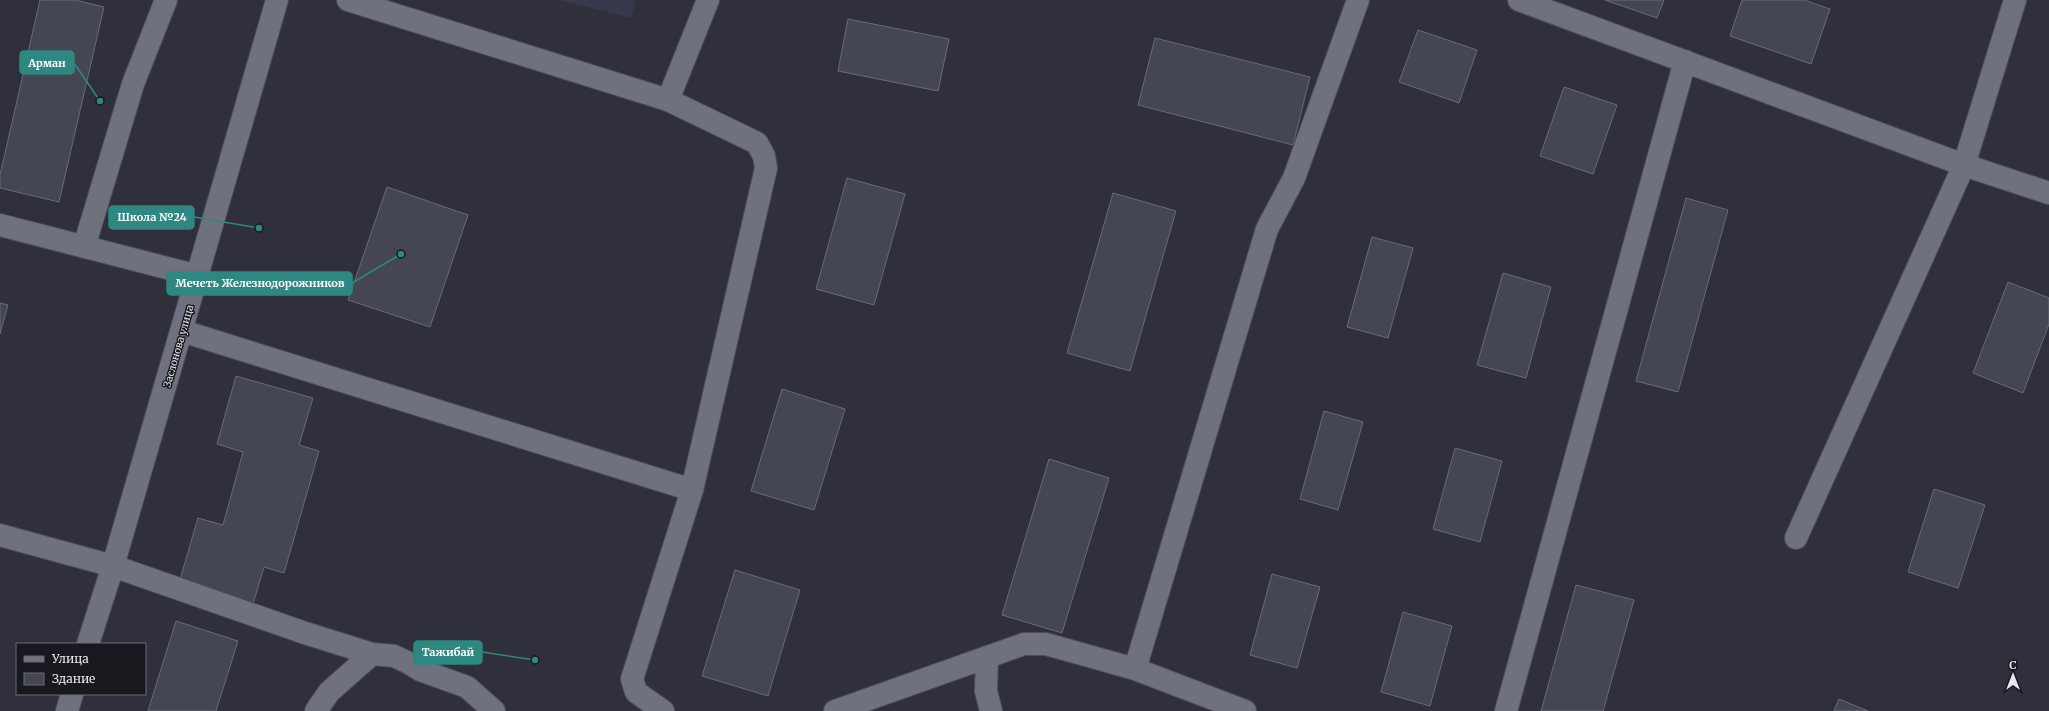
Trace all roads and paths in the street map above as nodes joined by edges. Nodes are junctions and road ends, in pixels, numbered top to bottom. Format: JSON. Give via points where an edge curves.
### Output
{"nodes":[{"id":1,"x":166,"y":0,"type":"edge"},
{"id":2,"x":277,"y":0,"type":"edge"},
{"id":3,"x":348,"y":0,"type":"edge"},
{"id":4,"x":708,"y":0,"type":"edge"},
{"id":5,"x":1358,"y":0,"type":"edge"},
{"id":6,"x":1519,"y":0,"type":"edge"},
{"id":7,"x":2015,"y":0,"type":"edge"},
{"id":8,"x":1685,"y":61,"type":"junction"},
{"id":9,"x":668,"y":100,"type":"junction"},
{"id":10,"x":1964,"y":165,"type":"junction"},
{"id":11,"x":2049,"y":193,"type":"edge"},
{"id":12,"x":0,"y":225,"type":"edge"},
{"id":13,"x":84,"y":247,"type":"junction"},
{"id":14,"x":198,"y":276,"type":"junction"},
{"id":15,"x":182,"y":331,"type":"junction"},
{"id":16,"x":692,"y":490,"type":"junction"},
{"id":17,"x":0,"y":535,"type":"edge"},
{"id":18,"x":1796,"y":538,"type":"dead end"},
{"id":19,"x":113,"y":566,"type":"junction"},
{"id":20,"x":88,"y":643,"type":"edge"},
{"id":21,"x":372,"y":654,"type":"junction"},
{"id":22,"x":987,"y":657,"type":"junction"},
{"id":23,"x":1135,"y":669,"type":"junction"},
{"id":24,"x":72,"y":695,"type":"edge"},
{"id":25,"x":633,"y":701,"type":"edge"},
{"id":26,"x":67,"y":711,"type":"edge"},
{"id":27,"x":316,"y":711,"type":"edge"},
{"id":28,"x":494,"y":711,"type":"edge"},
{"id":29,"x":663,"y":711,"type":"edge"},
{"id":30,"x":835,"y":711,"type":"edge"},
{"id":31,"x":991,"y":711,"type":"edge"},
{"id":32,"x":1245,"y":711,"type":"edge"},
{"id":33,"x":1506,"y":711,"type":"edge"}],
"edges":[{"from":1,"to":13,"type":"street","via":[[133,84]]},
{"from":2,"to":14,"type":"street","name":"Заслонова улица"},
{"from":3,"to":9,"type":"street"},
{"from":4,"to":9,"type":"street"},
{"from":5,"to":23,"type":"street","via":[[1294,178],[1267,230]]},
{"from":6,"to":8,"type":"street"},
{"from":7,"to":10,"type":"street"},
{"from":8,"to":10,"type":"street"},
{"from":8,"to":33,"type":"street"},
{"from":9,"to":16,"type":"street","via":[[757,143],[764,156],[766,168]]},
{"from":10,"to":11,"type":"street"},
{"from":10,"to":18,"type":"street"},
{"from":12,"to":13,"type":"street"},
{"from":13,"to":14,"type":"street"},
{"from":14,"to":15,"type":"street","name":"Заслонова улица"},
{"from":15,"to":16,"type":"street"},
{"from":15,"to":19,"type":"street","name":"Заслонова улица"},
{"from":16,"to":25,"type":"street","via":[[632,679]]},
{"from":17,"to":19,"type":"street"},
{"from":19,"to":20,"type":"street","name":"Заслонова улица"},
{"from":19,"to":21,"type":"street"},
{"from":21,"to":27,"type":"street","via":[[329,692]]},
{"from":21,"to":28,"type":"street","via":[[394,656],[420,670],[467,687]]},
{"from":22,"to":23,"type":"street","via":[[1024,644],[1046,644]]},
{"from":22,"to":30,"type":"street"},
{"from":22,"to":31,"type":"street","via":[[986,691]]},
{"from":23,"to":32,"type":"street"},
{"from":24,"to":26,"type":"street"},
{"from":25,"to":29,"type":"street"}]}
